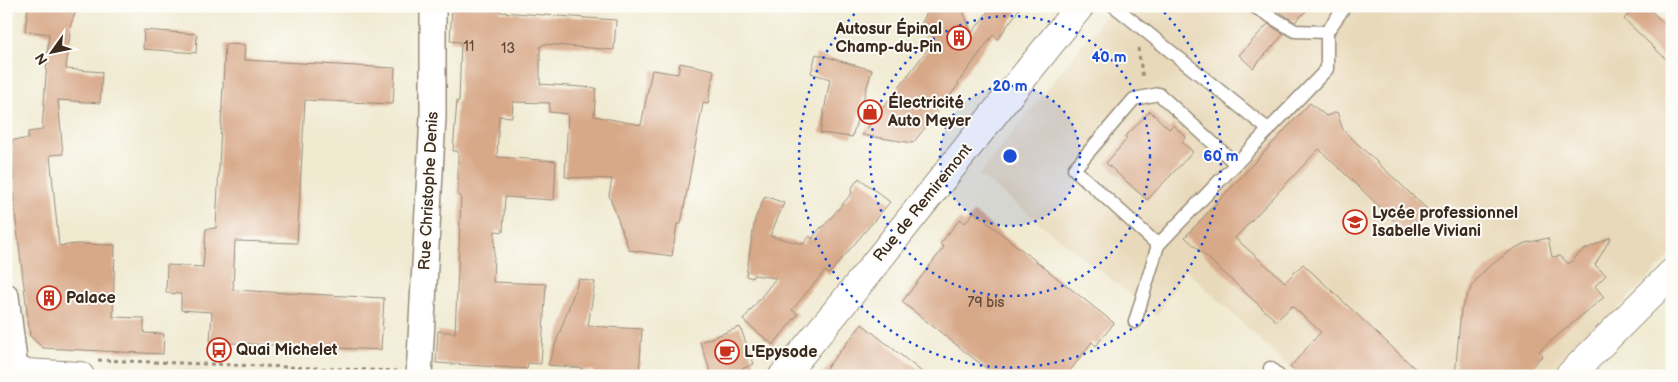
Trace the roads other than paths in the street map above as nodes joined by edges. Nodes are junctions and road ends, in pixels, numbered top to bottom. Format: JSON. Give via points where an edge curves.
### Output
{"nodes":[{"id":1,"x":432,"y":6,"type":"edge"},
{"id":2,"x":1080,"y":6,"type":"edge"},
{"id":3,"x":1114,"y":6,"type":"edge"},
{"id":4,"x":1344,"y":6,"type":"edge"},
{"id":5,"x":1255,"y":7,"type":"edge"},
{"id":6,"x":1327,"y":32,"type":"junction"},
{"id":7,"x":1269,"y":130,"type":"junction"},
{"id":8,"x":1236,"y":164,"type":"junction"},
{"id":9,"x":1158,"y":245,"type":"junction"},
{"id":10,"x":1672,"y":273,"type":"edge"},
{"id":11,"x":6,"y":296,"type":"edge"},
{"id":12,"x":1135,"y":322,"type":"dead end"},
{"id":13,"x":89,"y":368,"type":"edge"},
{"id":14,"x":13,"y":374,"type":"edge"},
{"id":15,"x":419,"y":374,"type":"edge"},
{"id":16,"x":783,"y":376,"type":"edge"},
{"id":17,"x":1569,"y":376,"type":"edge"}],
"edges":[{"from":1,"to":15,"type":"street","name":"Rue Christophe Denis","via":[[433,117]]},
{"from":2,"to":16,"type":"main road","name":"Rue de Remiremont"},
{"from":3,"to":7,"type":"lane"},
{"from":4,"to":6,"type":"lane"},
{"from":5,"to":6,"type":"lane","via":[[1295,31]]},
{"from":6,"to":7,"type":"lane","via":[[1327,69]]},
{"from":7,"to":8,"type":"lane"},
{"from":8,"to":9,"type":"lane"},
{"from":8,"to":9,"type":"lane","via":[[1159,94],[1134,99],[1074,169]]},
{"from":9,"to":12,"type":"lane"},
{"from":10,"to":17,"type":"main road"},
{"from":11,"to":14,"type":"street"},
{"from":13,"to":14,"type":"main road"}]}
